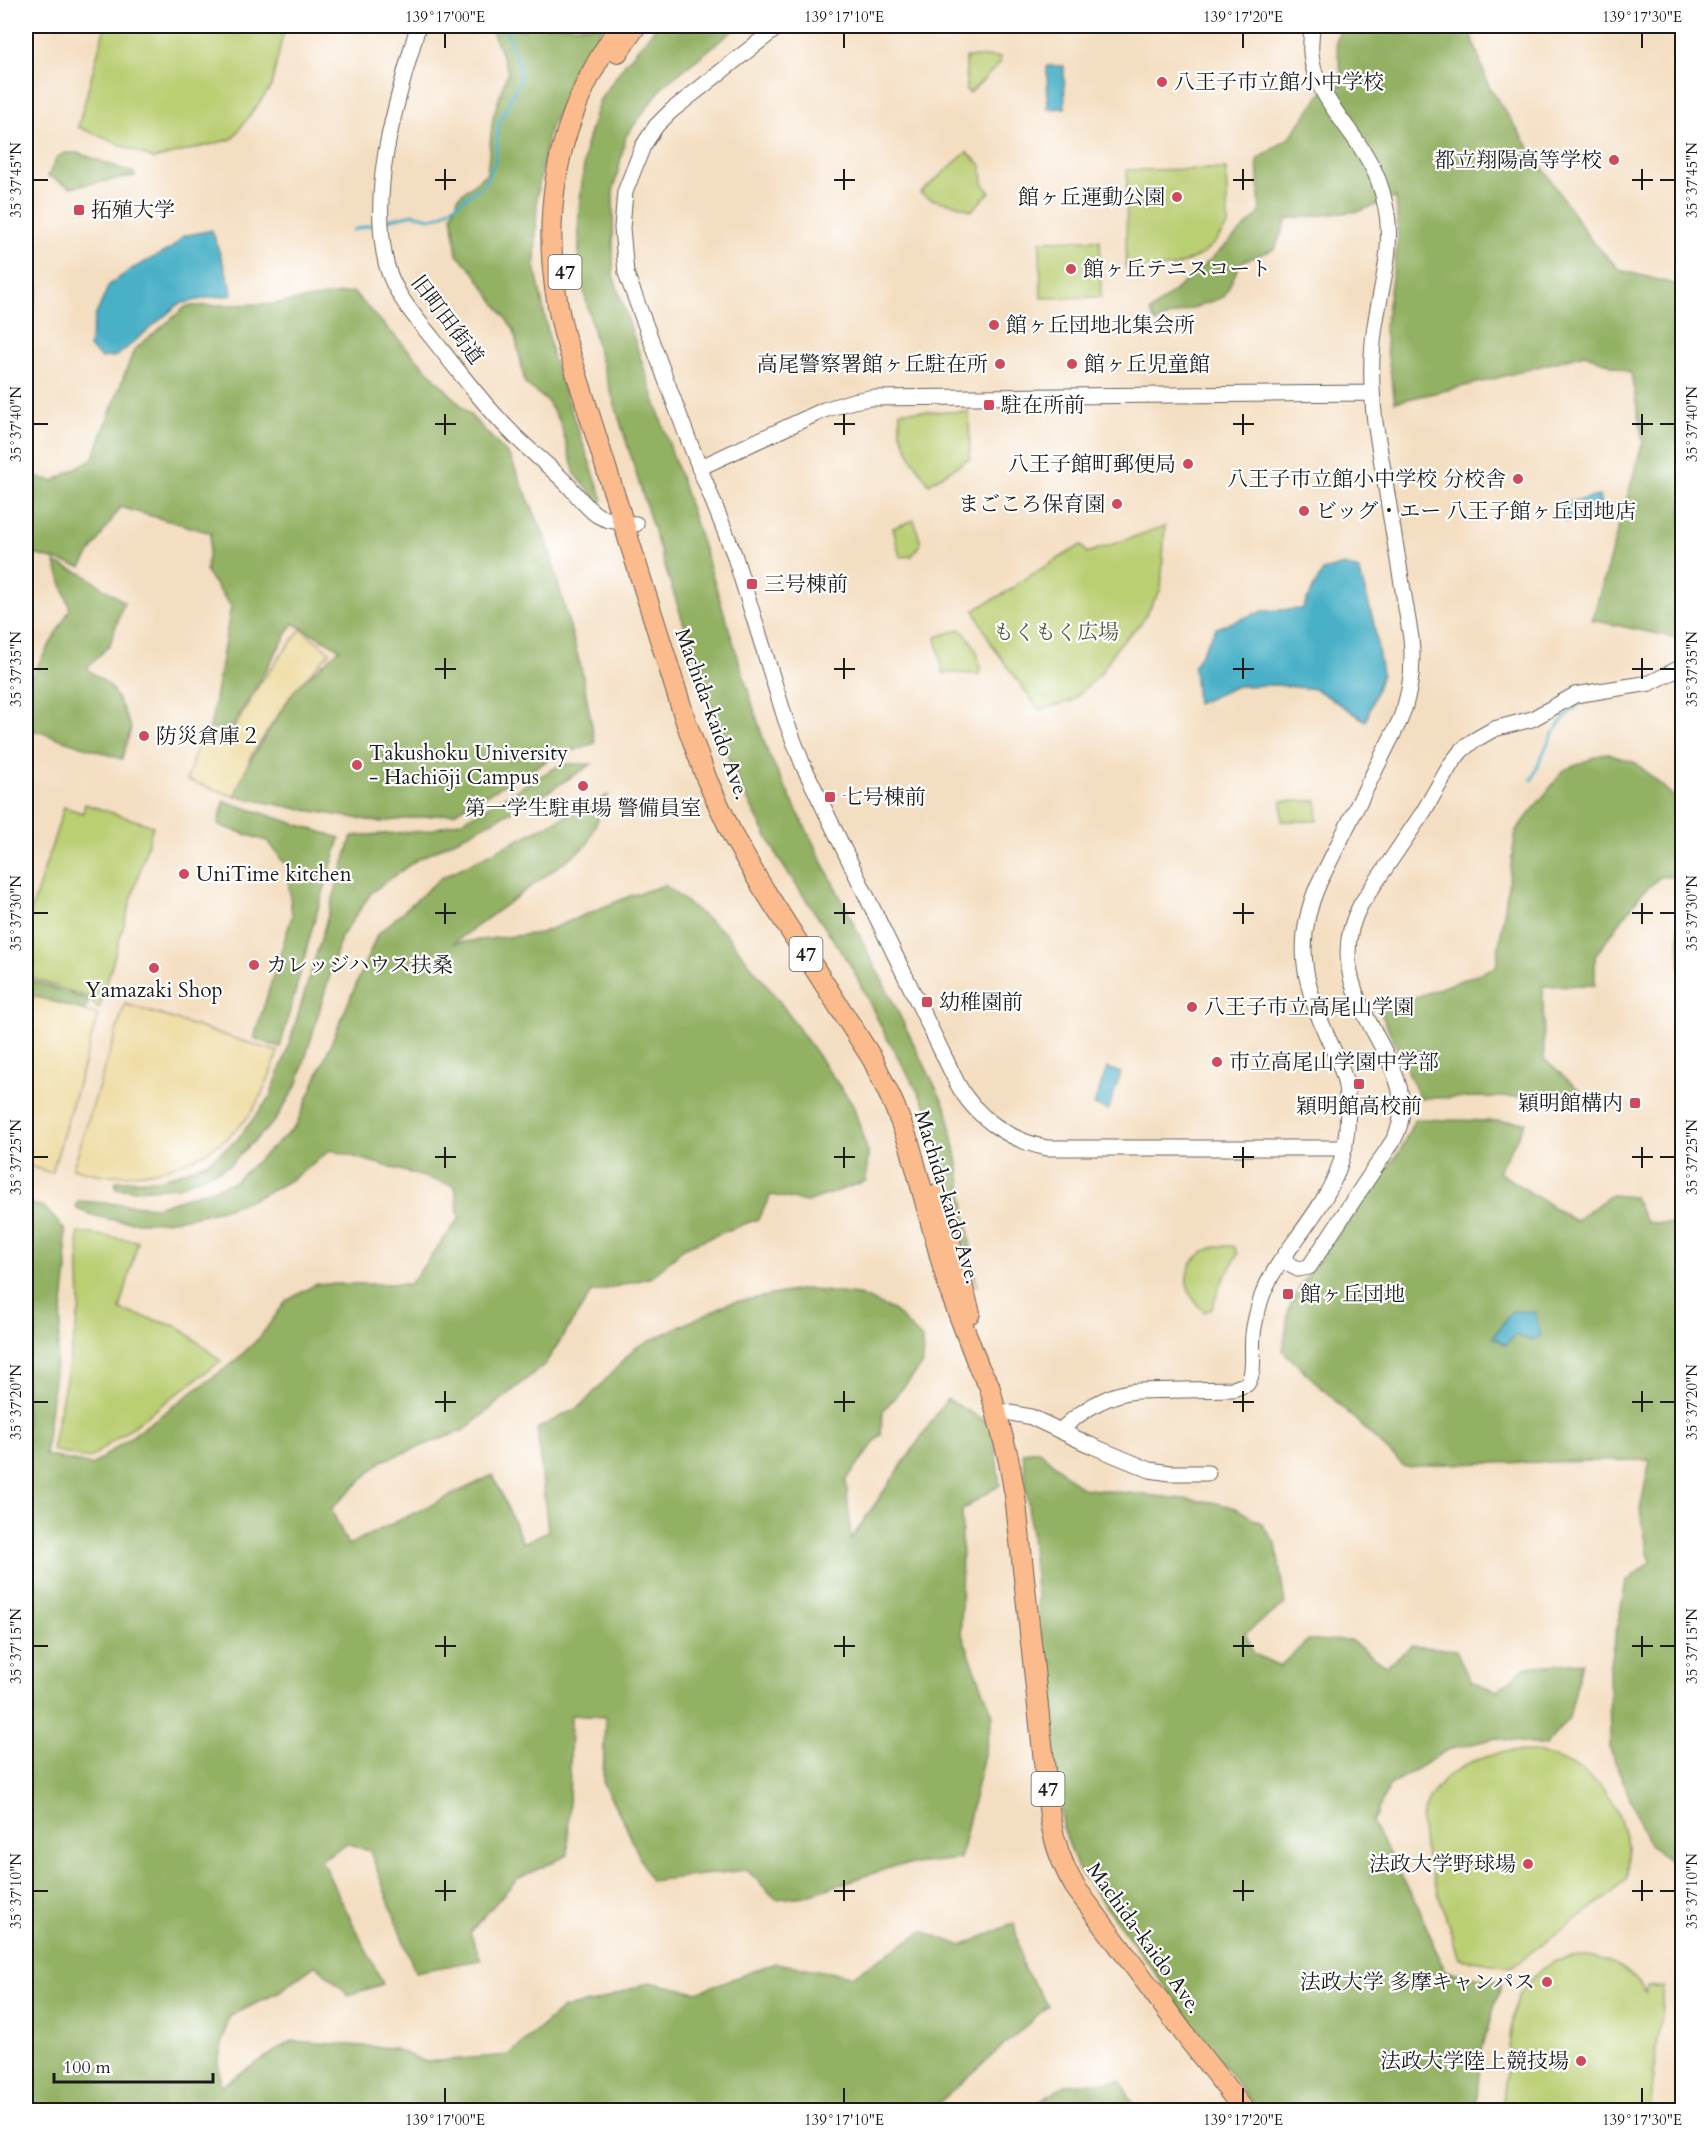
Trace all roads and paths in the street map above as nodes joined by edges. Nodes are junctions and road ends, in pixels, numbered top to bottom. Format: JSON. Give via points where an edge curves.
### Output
{"nodes":[{"id":1,"x":418,"y":26,"type":"edge"},
{"id":2,"x":620,"y":26,"type":"edge"},
{"id":3,"x":636,"y":26,"type":"edge"},
{"id":4,"x":779,"y":26,"type":"edge"},
{"id":5,"x":1312,"y":26,"type":"edge"},
{"id":6,"x":1372,"y":393,"type":"junction"},
{"id":7,"x":699,"y":468,"type":"junction"},
{"id":8,"x":630,"y":523,"type":"junction"},
{"id":9,"x":1683,"y":667,"type":"edge"},
{"id":10,"x":1345,"y":1148,"type":"junction"},
{"id":11,"x":1281,"y":1260,"type":"junction"},
{"id":12,"x":996,"y":1410,"type":"junction"},
{"id":13,"x":1061,"y":1430,"type":"junction"},
{"id":14,"x":1208,"y":1473,"type":"dead end"},
{"id":15,"x":1244,"y":2110,"type":"edge"}],
"edges":[{"from":1,"to":8,"type":"street","name":"旧町田街道","via":[[387,146],[382,183],[386,263],[401,297],[483,402],[519,441],[590,510],[604,519]]},
{"from":2,"to":8,"type":"main road","name":"Machida-kaido Ave.","number":"47","via":[[587,79],[569,123],[553,192],[551,240],[554,288],[564,334]]},
{"from":3,"to":8,"type":"main road","name":"Machida-kaido Ave.","number":"47","via":[[606,72],[585,115],[569,174],[563,230],[573,318]]},
{"from":4,"to":7,"type":"street","via":[[656,126],[625,192],[622,228],[626,273]]},
{"from":5,"to":6,"type":"street","via":[[1310,54],[1319,82],[1369,160],[1387,212],[1388,254],[1373,340]]},
{"from":6,"to":7,"type":"street","via":[[870,398],[824,410]]},
{"from":6,"to":10,"type":"street","via":[[1413,663],[1400,720],[1319,883],[1305,931],[1304,960],[1310,993],[1346,1084]]},
{"from":7,"to":10,"type":"street","via":[[734,554],[786,721],[806,771],[957,1083],[979,1112],[1017,1138],[1053,1149]]},
{"from":8,"to":12,"type":"main road","name":"Machida-kaido Ave.","number":"47","via":[[698,756],[719,807],[839,994],[884,1081],[929,1191],[949,1289]]},
{"from":9,"to":11,"type":"street","via":[[1650,683],[1575,695],[1532,719],[1480,736],[1451,764],[1361,904],[1348,941],[1347,965],[1353,987],[1400,1088],[1400,1127],[1309,1267],[1298,1269]]},
{"from":10,"to":11,"type":"street","via":[[1326,1198]]},
{"from":11,"to":13,"type":"street","via":[[1258,1309],[1252,1336],[1251,1376],[1245,1386],[1120,1393],[1094,1404]]},
{"from":12,"to":13,"type":"street","via":[[1031,1417]]},
{"from":12,"to":15,"type":"main road","name":"Machida-kaido Ave.","number":"47","via":[[1014,1495],[1050,1817],[1059,1855],[1075,1887]]},
{"from":13,"to":14,"type":"street","via":[[1150,1470]]}]}
